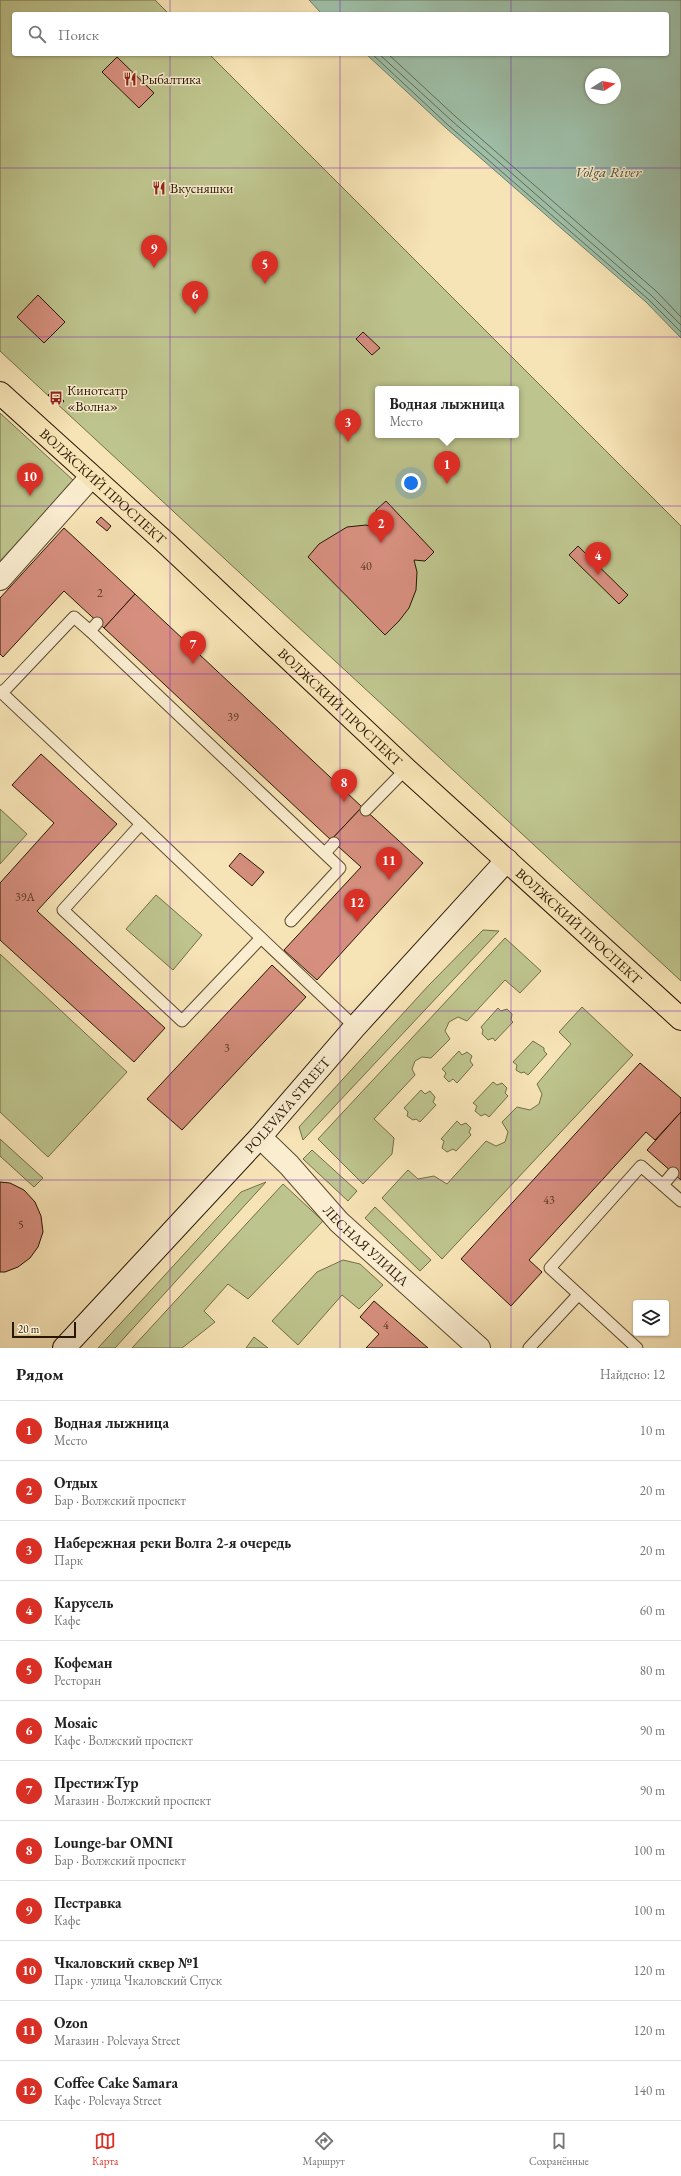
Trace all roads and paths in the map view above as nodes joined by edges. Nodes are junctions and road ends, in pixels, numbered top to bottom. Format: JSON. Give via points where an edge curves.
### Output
{"nodes":[{"id":1,"x":0,"y":393,"type":"edge"},
{"id":2,"x":91,"y":477,"type":"junction"},
{"id":3,"x":0,"y":579,"type":"edge"},
{"id":4,"x":1,"y":692,"type":"edge"},
{"id":5,"x":406,"y":769,"type":"junction"},
{"id":6,"x":366,"y":810,"type":"dead end"},
{"id":7,"x":141,"y":824,"type":"junction"},
{"id":8,"x":334,"y":843,"type":"dead end"},
{"id":9,"x":325,"y":853,"type":"junction"},
{"id":10,"x":507,"y":860,"type":"junction"},
{"id":11,"x":291,"y":920,"type":"dead end"},
{"id":12,"x":261,"y":938,"type":"junction"},
{"id":13,"x":681,"y":1019,"type":"edge"},
{"id":14,"x":355,"y":1027,"type":"junction"},
{"id":15,"x":260,"y":1137,"type":"junction"},
{"id":16,"x":673,"y":1173,"type":"dead end"},
{"id":17,"x":663,"y":1185,"type":"junction"},
{"id":18,"x":681,"y":1201,"type":"edge"},
{"id":19,"x":578,"y":1295,"type":"junction"},
{"id":20,"x":64,"y":1348,"type":"edge"},
{"id":21,"x":479,"y":1348,"type":"edge"},
{"id":22,"x":529,"y":1348,"type":"edge"},
{"id":23,"x":637,"y":1348,"type":"edge"}],
"edges":[{"from":1,"to":2,"type":"main road","name":"ВОЛЖСКИЙ ПРОСПЕКТ"},
{"from":2,"to":3,"type":"street"},
{"from":2,"to":5,"type":"main road","name":"ВОЛЖСКИЙ ПРОСПЕКТ","via":[[167,544]]},
{"from":4,"to":7,"type":"lane"},
{"from":4,"to":9,"type":"lane","via":[[74,617],[94,627]]},
{"from":5,"to":6,"type":"lane"},
{"from":5,"to":10,"type":"main road","name":"ВОЛЖСКИЙ ПРОСПЕКТ"},
{"from":7,"to":12,"type":"lane"},
{"from":7,"to":12,"type":"lane","via":[[63,910],[182,1021]]},
{"from":8,"to":9,"type":"lane"},
{"from":9,"to":11,"type":"lane","via":[[340,868]]},
{"from":10,"to":13,"type":"main road","name":"ВОЛЖСКИЙ ПРОСПЕКТ"},
{"from":10,"to":14,"type":"street","name":"POLEVAYA STREET"},
{"from":12,"to":14,"type":"lane"},
{"from":14,"to":15,"type":"street","name":"POLEVAYA STREET"},
{"from":15,"to":20,"type":"street","name":"POLEVAYA STREET"},
{"from":15,"to":21,"type":"street","name":"ЛЕСНАЯ УЛИЦА","via":[[289,1165],[339,1222]]},
{"from":16,"to":17,"type":"lane"},
{"from":17,"to":18,"type":"lane"},
{"from":17,"to":19,"type":"lane","via":[[641,1166],[550,1268]]},
{"from":19,"to":22,"type":"lane"},
{"from":19,"to":23,"type":"lane"}]}
